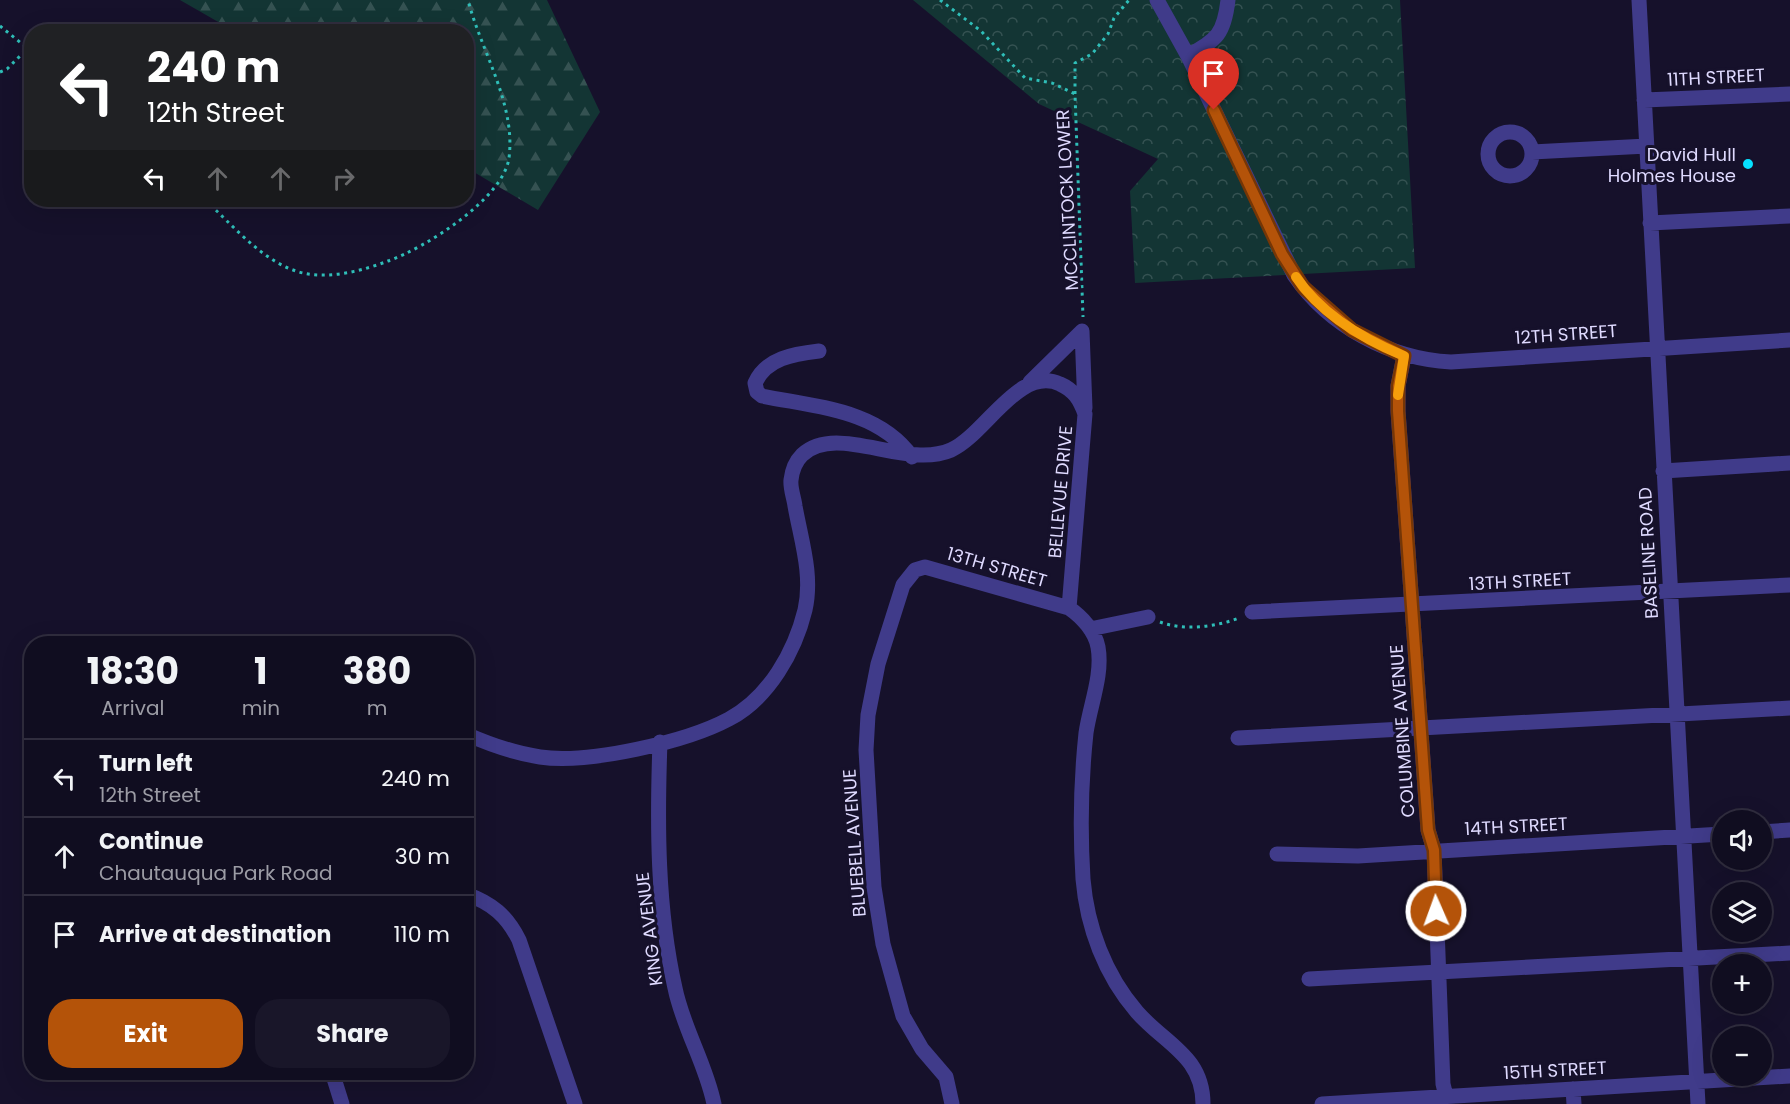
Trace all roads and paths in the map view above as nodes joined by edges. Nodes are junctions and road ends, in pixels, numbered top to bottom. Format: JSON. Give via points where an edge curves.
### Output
{"nodes":[{"id":1,"x":468,"y":0,"type":"edge"},
{"id":2,"x":940,"y":0,"type":"edge"},
{"id":3,"x":1129,"y":0,"type":"edge"},
{"id":4,"x":1157,"y":0,"type":"edge"},
{"id":5,"x":1228,"y":0,"type":"edge"},
{"id":6,"x":1639,"y":0,"type":"edge"},
{"id":7,"x":0,"y":26,"type":"edge"},
{"id":8,"x":24,"y":46,"type":"edge"},
{"id":9,"x":24,"y":52,"type":"edge"},
{"id":10,"x":1188,"y":56,"type":"junction"},
{"id":11,"x":0,"y":72,"type":"edge"},
{"id":12,"x":1075,"y":94,"type":"junction"},
{"id":13,"x":1790,"y":94,"type":"edge"},
{"id":14,"x":1644,"y":100,"type":"junction"},
{"id":15,"x":1647,"y":146,"type":"junction"},
{"id":16,"x":1532,"y":152,"type":"dead end"},
{"id":17,"x":474,"y":206,"type":"edge"},
{"id":18,"x":213,"y":207,"type":"edge"},
{"id":19,"x":473,"y":207,"type":"edge"},
{"id":20,"x":1790,"y":216,"type":"edge"},
{"id":21,"x":1650,"y":223,"type":"junction"},
{"id":22,"x":1082,"y":331,"type":"junction"},
{"id":23,"x":1790,"y":340,"type":"edge"},
{"id":24,"x":1657,"y":347,"type":"junction"},
{"id":25,"x":819,"y":351,"type":"dead end"},
{"id":26,"x":1404,"y":356,"type":"junction"},
{"id":27,"x":1030,"y":382,"type":"junction"},
{"id":28,"x":1085,"y":414,"type":"junction"},
{"id":29,"x":912,"y":457,"type":"junction"},
{"id":30,"x":1790,"y":463,"type":"edge"},
{"id":31,"x":1663,"y":471,"type":"junction"},
{"id":32,"x":915,"y":570,"type":"joint"},
{"id":33,"x":1790,"y":585,"type":"edge"},
{"id":34,"x":1670,"y":592,"type":"junction"},
{"id":35,"x":1414,"y":606,"type":"junction"},
{"id":36,"x":1070,"y":608,"type":"junction"},
{"id":37,"x":1252,"y":612,"type":"joint"},
{"id":38,"x":1148,"y":617,"type":"joint"},
{"id":39,"x":1090,"y":629,"type":"junction"},
{"id":40,"x":1790,"y":708,"type":"edge"},
{"id":41,"x":1677,"y":713,"type":"junction"},
{"id":42,"x":1422,"y":727,"type":"junction"},
{"id":43,"x":474,"y":738,"type":"edge"},
{"id":44,"x":1238,"y":738,"type":"dead end"},
{"id":45,"x":660,"y":742,"type":"junction"},
{"id":46,"x":1790,"y":830,"type":"edge"},
{"id":47,"x":1772,"y":831,"type":"edge"},
{"id":48,"x":1712,"y":835,"type":"edge"},
{"id":49,"x":1683,"y":837,"type":"junction"},
{"id":50,"x":1434,"y":850,"type":"junction"},
{"id":51,"x":1277,"y":854,"type":"dead end"},
{"id":52,"x":474,"y":898,"type":"edge"},
{"id":53,"x":1790,"y":953,"type":"edge"},
{"id":54,"x":1690,"y":958,"type":"junction"},
{"id":55,"x":1439,"y":972,"type":"junction"},
{"id":56,"x":1309,"y":979,"type":"dead end"},
{"id":57,"x":1790,"y":1076,"type":"edge"},
{"id":58,"x":334,"y":1080,"type":"edge"},
{"id":59,"x":1696,"y":1082,"type":"junction"},
{"id":60,"x":1573,"y":1096,"type":"edge"},
{"id":61,"x":1447,"y":1100,"type":"edge"},
{"id":62,"x":342,"y":1104,"type":"edge"},
{"id":63,"x":576,"y":1104,"type":"edge"},
{"id":64,"x":714,"y":1104,"type":"edge"},
{"id":65,"x":952,"y":1104,"type":"edge"},
{"id":66,"x":1203,"y":1104,"type":"edge"},
{"id":67,"x":1322,"y":1104,"type":"edge"},
{"id":68,"x":1698,"y":1104,"type":"edge"}],
"edges":[{"from":1,"to":17,"type":"path","via":[[504,107],[510,144],[501,181]]},
{"from":2,"to":12,"type":"path","name":"MCCLINTOCK LOWER","via":[[981,31],[1024,78],[1052,83]]},
{"from":3,"to":12,"type":"path","via":[[1092,54],[1076,63]]},
{"from":4,"to":10,"type":"street","name":"12TH STREET"},
{"from":5,"to":10,"type":"street","via":[[1220,35]]},
{"from":6,"to":14,"type":"street","name":"BASELINE ROAD"},
{"from":7,"to":8,"type":"path"},
{"from":9,"to":11,"type":"path"},
{"from":10,"to":26,"type":"street","name":"12TH STREET","via":[[1294,275],[1315,300],[1352,330]]},
{"from":12,"to":22,"type":"path","name":"MCCLINTOCK LOWER","via":[[1085,302]]},
{"from":13,"to":14,"type":"street","name":"11TH STREET"},
{"from":14,"to":15,"type":"street","name":"BASELINE ROAD"},
{"from":15,"to":16,"type":"street"},
{"from":15,"to":21,"type":"street","name":"BASELINE ROAD"},
{"from":18,"to":19,"type":"path","via":[[269,257],[292,269],[315,274],[346,273],[387,262],[416,247]]},
{"from":20,"to":21,"type":"street"},
{"from":21,"to":24,"type":"street","name":"BASELINE ROAD"},
{"from":22,"to":27,"type":"street"},
{"from":22,"to":28,"type":"street"},
{"from":23,"to":24,"type":"street","name":"12TH STREET"},
{"from":24,"to":26,"type":"street","name":"12TH STREET","via":[[1451,362]]},
{"from":24,"to":31,"type":"street","name":"BASELINE ROAD"},
{"from":25,"to":29,"type":"street","via":[[785,357],[765,367],[755,383],[757,392],[849,414],[900,440]]},
{"from":26,"to":35,"type":"street","name":"COLUMBINE AVENUE","via":[[1398,411]]},
{"from":27,"to":28,"type":"street","name":"BELLEVUE DRIVE","via":[[1050,381],[1069,388]]},
{"from":27,"to":29,"type":"street","via":[[967,441],[950,451]]},
{"from":28,"to":36,"type":"street","name":"BELLEVUE DRIVE"},
{"from":29,"to":45,"type":"street","via":[[832,442],[816,445],[801,456],[791,481],[807,582],[805,608],[794,644],[761,693],[731,718]]},
{"from":30,"to":31,"type":"street"},
{"from":31,"to":34,"type":"street","name":"BASELINE ROAD"},
{"from":32,"to":36,"type":"street","name":"13TH STREET","via":[[925,567]]},
{"from":32,"to":65,"type":"street","name":"BLUEBELL AVENUE","via":[[903,585],[878,664],[868,715],[866,750],[874,887],[883,944],[903,1016],[922,1049],[946,1077]]},
{"from":33,"to":34,"type":"street","name":"13TH STREET"},
{"from":34,"to":35,"type":"street","name":"13TH STREET"},
{"from":34,"to":41,"type":"street","name":"BASELINE ROAD"},
{"from":35,"to":37,"type":"street","name":"13TH STREET"},
{"from":35,"to":42,"type":"street","name":"COLUMBINE AVENUE"},
{"from":36,"to":39,"type":"street"},
{"from":37,"to":38,"type":"path","via":[[1225,623],[1200,626],[1172,627]]},
{"from":38,"to":39,"type":"street"},
{"from":39,"to":66,"type":"street","via":[[1100,661],[1086,732],[1082,797],[1083,879],[1088,912],[1111,975],[1136,1012],[1187,1057],[1199,1076]]},
{"from":40,"to":41,"type":"street"},
{"from":41,"to":42,"type":"street"},
{"from":41,"to":49,"type":"street","name":"BASELINE ROAD"},
{"from":42,"to":44,"type":"street"},
{"from":42,"to":50,"type":"street","name":"COLUMBINE AVENUE","via":[[1428,830]]},
{"from":43,"to":45,"type":"street","via":[[500,749],[542,757],[578,757]]},
{"from":45,"to":64,"type":"street","name":"KING AVENUE","via":[[658,812],[663,904],[674,987]]},
{"from":46,"to":47,"type":"street"},
{"from":48,"to":49,"type":"street","name":"14TH STREET"},
{"from":49,"to":50,"type":"street","name":"14TH STREET"},
{"from":49,"to":54,"type":"street","name":"BASELINE ROAD"},
{"from":50,"to":51,"type":"street","name":"14TH STREET","via":[[1358,856]]},
{"from":50,"to":55,"type":"street","name":"COLUMBINE AVENUE"},
{"from":52,"to":63,"type":"street","via":[[497,909],[519,940]]},
{"from":53,"to":54,"type":"street"},
{"from":54,"to":55,"type":"street"},
{"from":54,"to":59,"type":"street","name":"BASELINE ROAD"},
{"from":55,"to":56,"type":"street"},
{"from":55,"to":61,"type":"street","name":"COLUMBINE AVENUE"},
{"from":57,"to":59,"type":"street","name":"15TH STREET"},
{"from":58,"to":62,"type":"street"},
{"from":59,"to":60,"type":"street","name":"15TH STREET"},
{"from":59,"to":68,"type":"street","name":"BASELINE ROAD"},
{"from":60,"to":61,"type":"street","name":"15TH STREET"},
{"from":61,"to":67,"type":"street","name":"15TH STREET"}]}
